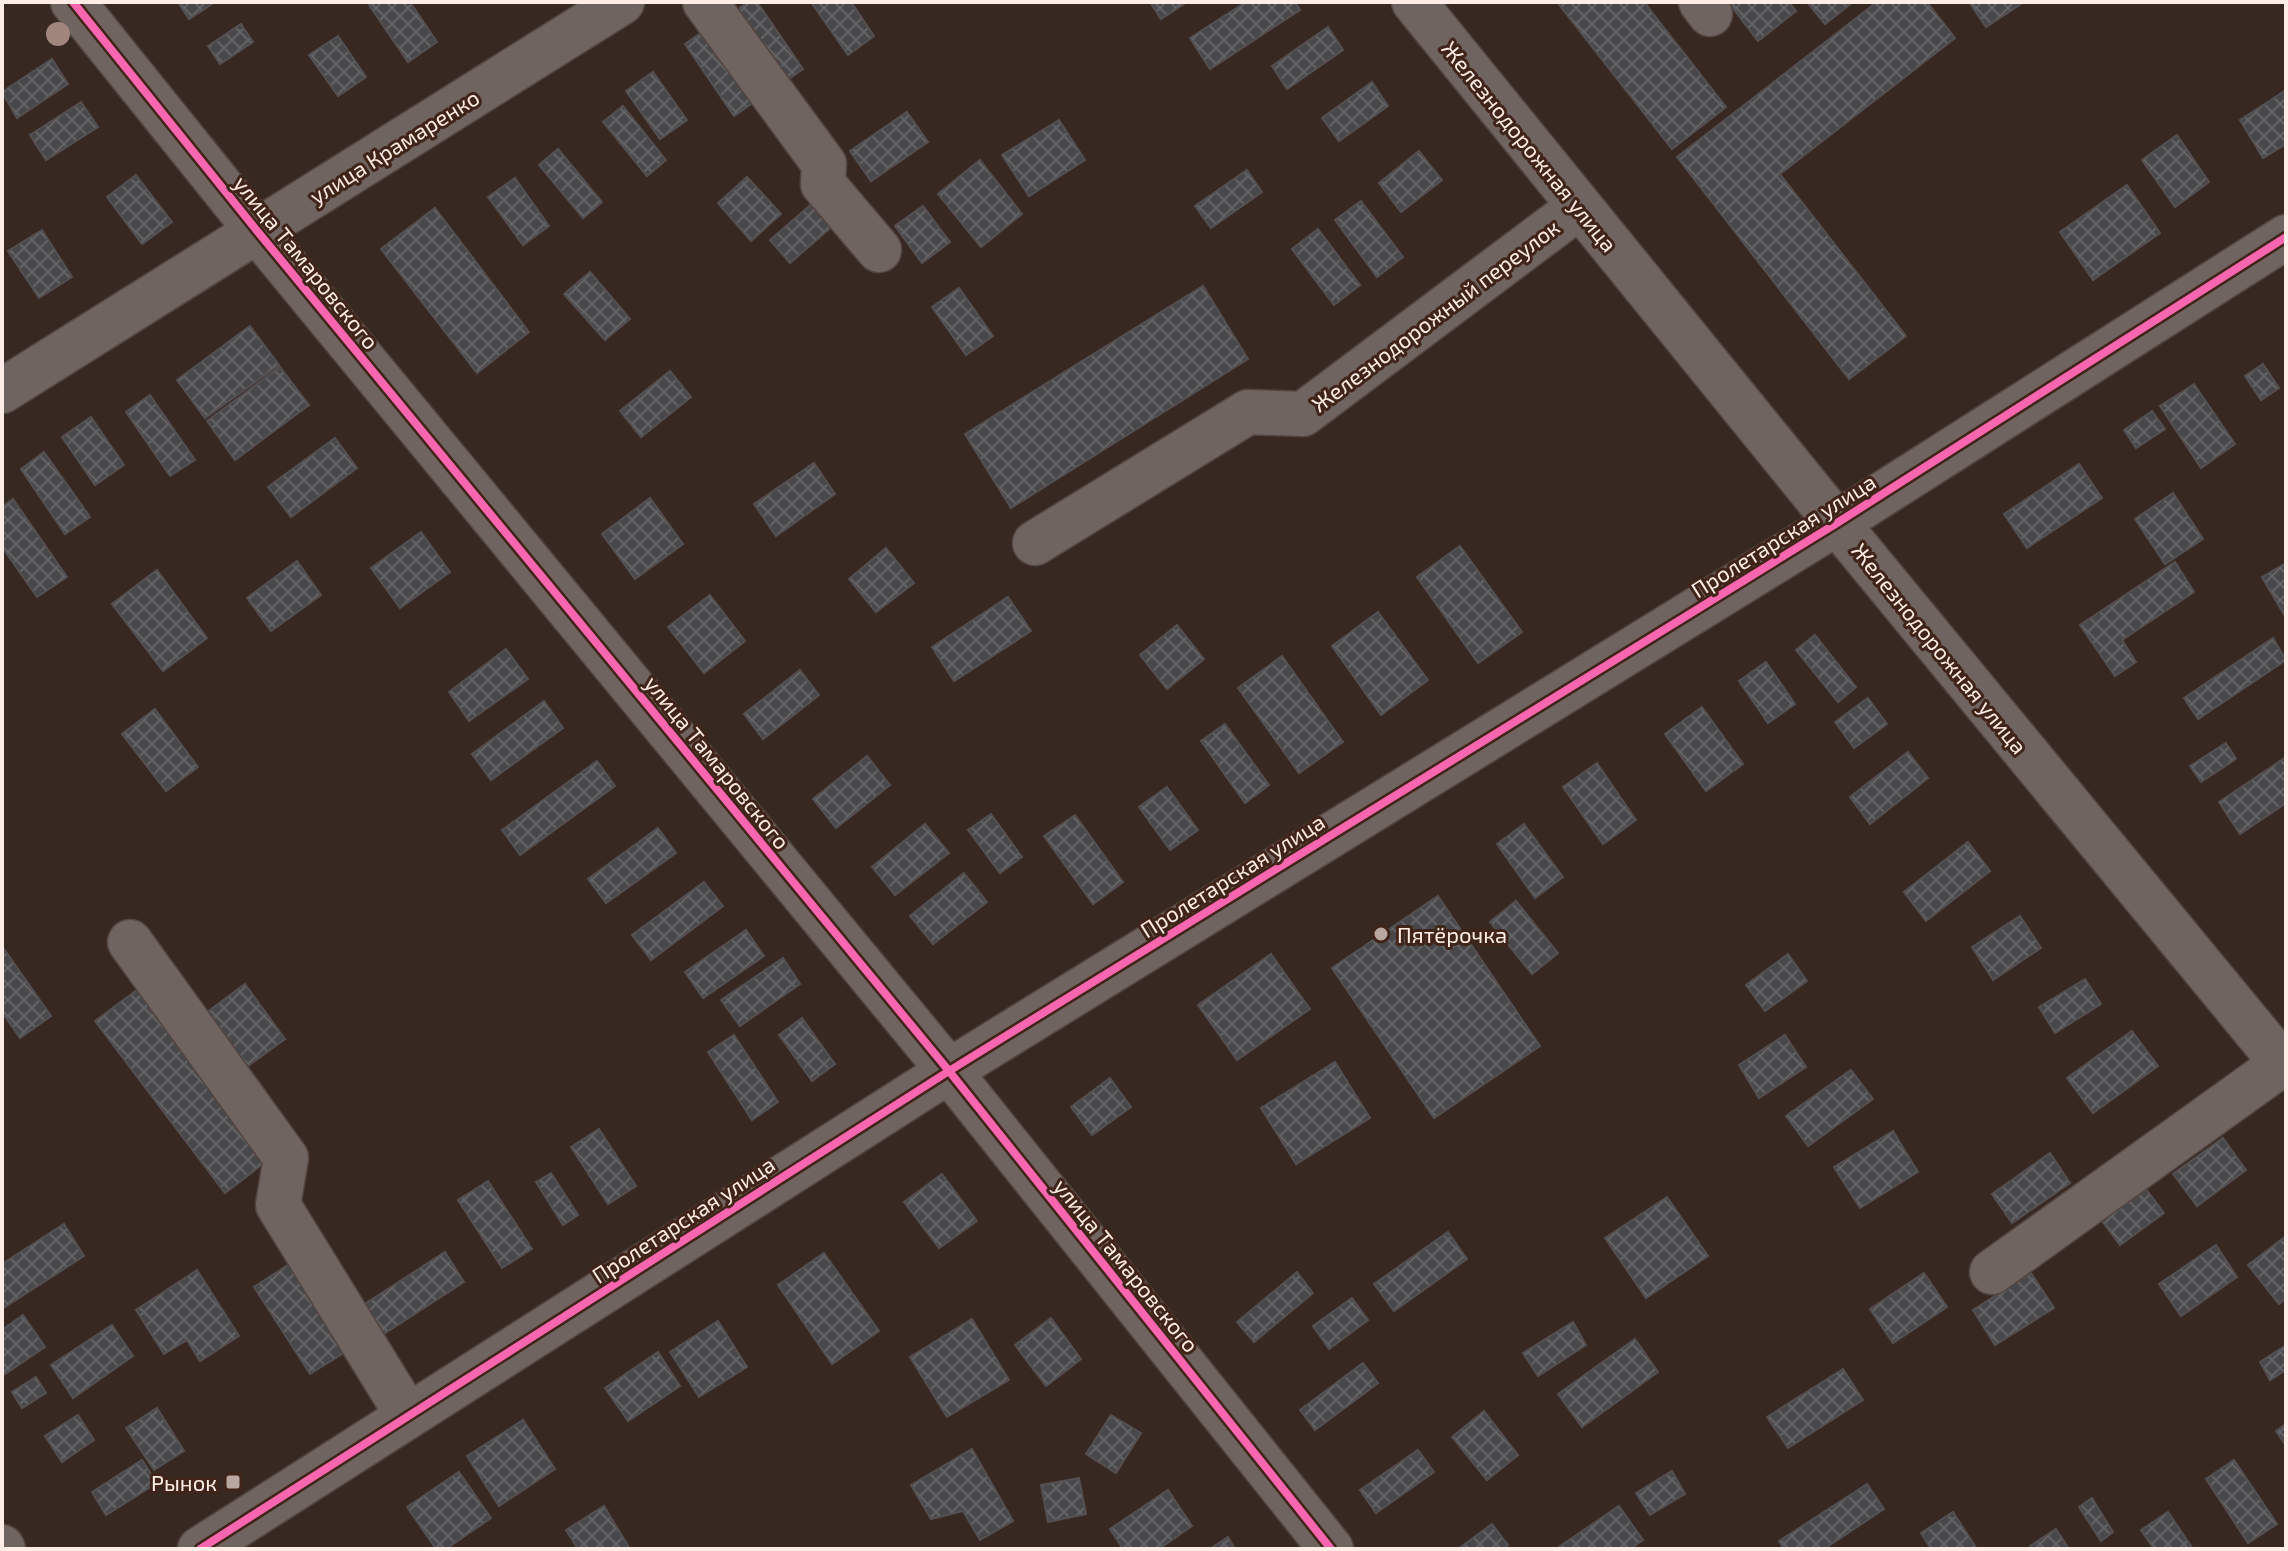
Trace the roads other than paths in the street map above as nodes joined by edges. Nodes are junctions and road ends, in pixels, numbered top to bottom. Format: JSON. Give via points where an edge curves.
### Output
{"nodes":[{"id":1,"x":73,"y":2,"type":"edge"},
{"id":2,"x":622,"y":2,"type":"edge"},
{"id":3,"x":705,"y":2,"type":"edge"},
{"id":4,"x":1414,"y":2,"type":"edge"},
{"id":5,"x":1579,"y":207,"type":"junction"},
{"id":6,"x":258,"y":232,"type":"junction"},
{"id":7,"x":2286,"y":237,"type":"edge"},
{"id":8,"x":879,"y":250,"type":"dead end"},
{"id":9,"x":2,"y":391,"type":"edge"},
{"id":10,"x":1837,"y":523,"type":"junction"},
{"id":11,"x":1035,"y":543,"type":"dead end"},
{"id":12,"x":130,"y":942,"type":"dead end"},
{"id":13,"x":2284,"y":1066,"type":"edge"},
{"id":14,"x":949,"y":1071,"type":"junction"},
{"id":15,"x":1992,"y":1272,"type":"dead end"},
{"id":16,"x":408,"y":1416,"type":"junction"},
{"id":17,"x":200,"y":1549,"type":"edge"},
{"id":18,"x":1331,"y":1549,"type":"edge"}],
"edges":[{"from":1,"to":6,"type":"street","name":"улица Тамаровского"},
{"from":2,"to":6,"type":"street","name":"улица Крамаренко"},
{"from":3,"to":8,"type":"street","via":[[824,164],[823,184]]},
{"from":4,"to":5,"type":"street","name":"Железнодорожная улица"},
{"from":5,"to":10,"type":"street","name":"Железнодорожная улица"},
{"from":5,"to":11,"type":"street","name":"Железнодорожный переулок","via":[[1303,414],[1248,412]]},
{"from":6,"to":9,"type":"street","name":"улица Крамаренко"},
{"from":6,"to":14,"type":"street","name":"улица Тамаровского"},
{"from":7,"to":10,"type":"street","name":"Пролетарская улица"},
{"from":10,"to":13,"type":"street","name":"Железнодорожная улица"},
{"from":10,"to":14,"type":"street","name":"Пролетарская улица"},
{"from":12,"to":16,"type":"street","via":[[286,1158],[278,1205]]},
{"from":13,"to":15,"type":"street"},
{"from":14,"to":16,"type":"street","name":"Пролетарская улица"},
{"from":14,"to":18,"type":"street","name":"улица Тамаровского"},
{"from":16,"to":17,"type":"street","name":"Пролетарская улица"}]}
